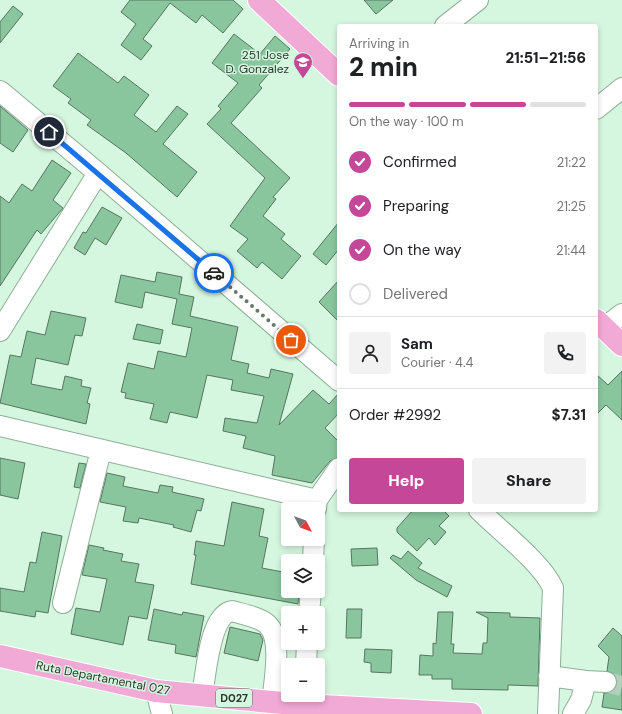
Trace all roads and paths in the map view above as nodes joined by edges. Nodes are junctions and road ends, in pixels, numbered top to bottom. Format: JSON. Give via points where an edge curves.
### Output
{"nodes":[{"id":1,"x":259,"y":0,"type":"edge"},
{"id":2,"x":478,"y":0,"type":"edge"},
{"id":3,"x":448,"y":24,"type":"edge"},
{"id":4,"x":337,"y":73,"type":"edge"},
{"id":5,"x":622,"y":88,"type":"edge"},
{"id":6,"x":0,"y":91,"type":"edge"},
{"id":7,"x":598,"y":107,"type":"edge"},
{"id":8,"x":98,"y":173,"type":"junction"},
{"id":9,"x":622,"y":314,"type":"edge"},
{"id":10,"x":600,"y":324,"type":"edge"},
{"id":11,"x":0,"y":331,"type":"edge"},
{"id":12,"x":622,"y":345,"type":"edge"},
{"id":13,"x":337,"y":379,"type":"edge"},
{"id":14,"x":0,"y":426,"type":"edge"},
{"id":15,"x":102,"y":450,"type":"junction"},
{"id":16,"x":337,"y":471,"type":"edge"},
{"id":17,"x":308,"y":502,"type":"edge"},
{"id":18,"x":317,"y":502,"type":"edge"},
{"id":19,"x":480,"y":512,"type":"edge"},
{"id":20,"x":63,"y":603,"type":"dead end"},
{"id":21,"x":0,"y":656,"type":"edge"},
{"id":22,"x":549,"y":676,"type":"junction"},
{"id":23,"x":586,"y":681,"type":"junction"},
{"id":24,"x":606,"y":682,"type":"tunnel mouth"},
{"id":25,"x":156,"y":691,"type":"junction"},
{"id":26,"x":202,"y":695,"type":"junction"},
{"id":27,"x":281,"y":701,"type":"edge"},
{"id":28,"x":272,"y":702,"type":"junction"},
{"id":29,"x":325,"y":702,"type":"edge"},
{"id":30,"x":162,"y":714,"type":"edge"},
{"id":31,"x":471,"y":714,"type":"edge"},
{"id":32,"x":548,"y":714,"type":"edge"},
{"id":33,"x":573,"y":714,"type":"edge"}],
"edges":[{"from":1,"to":4,"type":"main road"},
{"from":2,"to":3,"type":"street"},
{"from":5,"to":7,"type":"street"},
{"from":6,"to":8,"type":"street"},
{"from":8,"to":11,"type":"street"},
{"from":8,"to":13,"type":"street"},
{"from":9,"to":10,"type":"street"},
{"from":10,"to":12,"type":"main road"},
{"from":14,"to":15,"type":"street"},
{"from":15,"to":17,"type":"street"},
{"from":15,"to":20,"type":"street"},
{"from":16,"to":18,"type":"street"},
{"from":19,"to":22,"type":"street","via":[[539,567],[553,588]]},
{"from":21,"to":25,"type":"main road","name":"Ruta Departamental 027","number":"D027"},
{"from":22,"to":23,"type":"street"},
{"from":22,"to":32,"type":"street"},
{"from":23,"to":24,"type":"street"},
{"from":23,"to":33,"type":"street","via":[[581,700]]},
{"from":25,"to":26,"type":"main road","name":"Ruta Departamental 027","number":"D027"},
{"from":25,"to":30,"type":"street"},
{"from":26,"to":28,"type":"main road","name":"Ruta Departamental 027","number":"D027"},
{"from":26,"to":28,"type":"street","via":[[213,634],[220,618],[232,611],[266,623],[274,631],[276,641]]},
{"from":27,"to":28,"type":"main road","name":"Ruta Departamental 027","number":"D027"},
{"from":29,"to":31,"type":"main road","name":"Ruta Departamental 027","number":"D027"}]}
